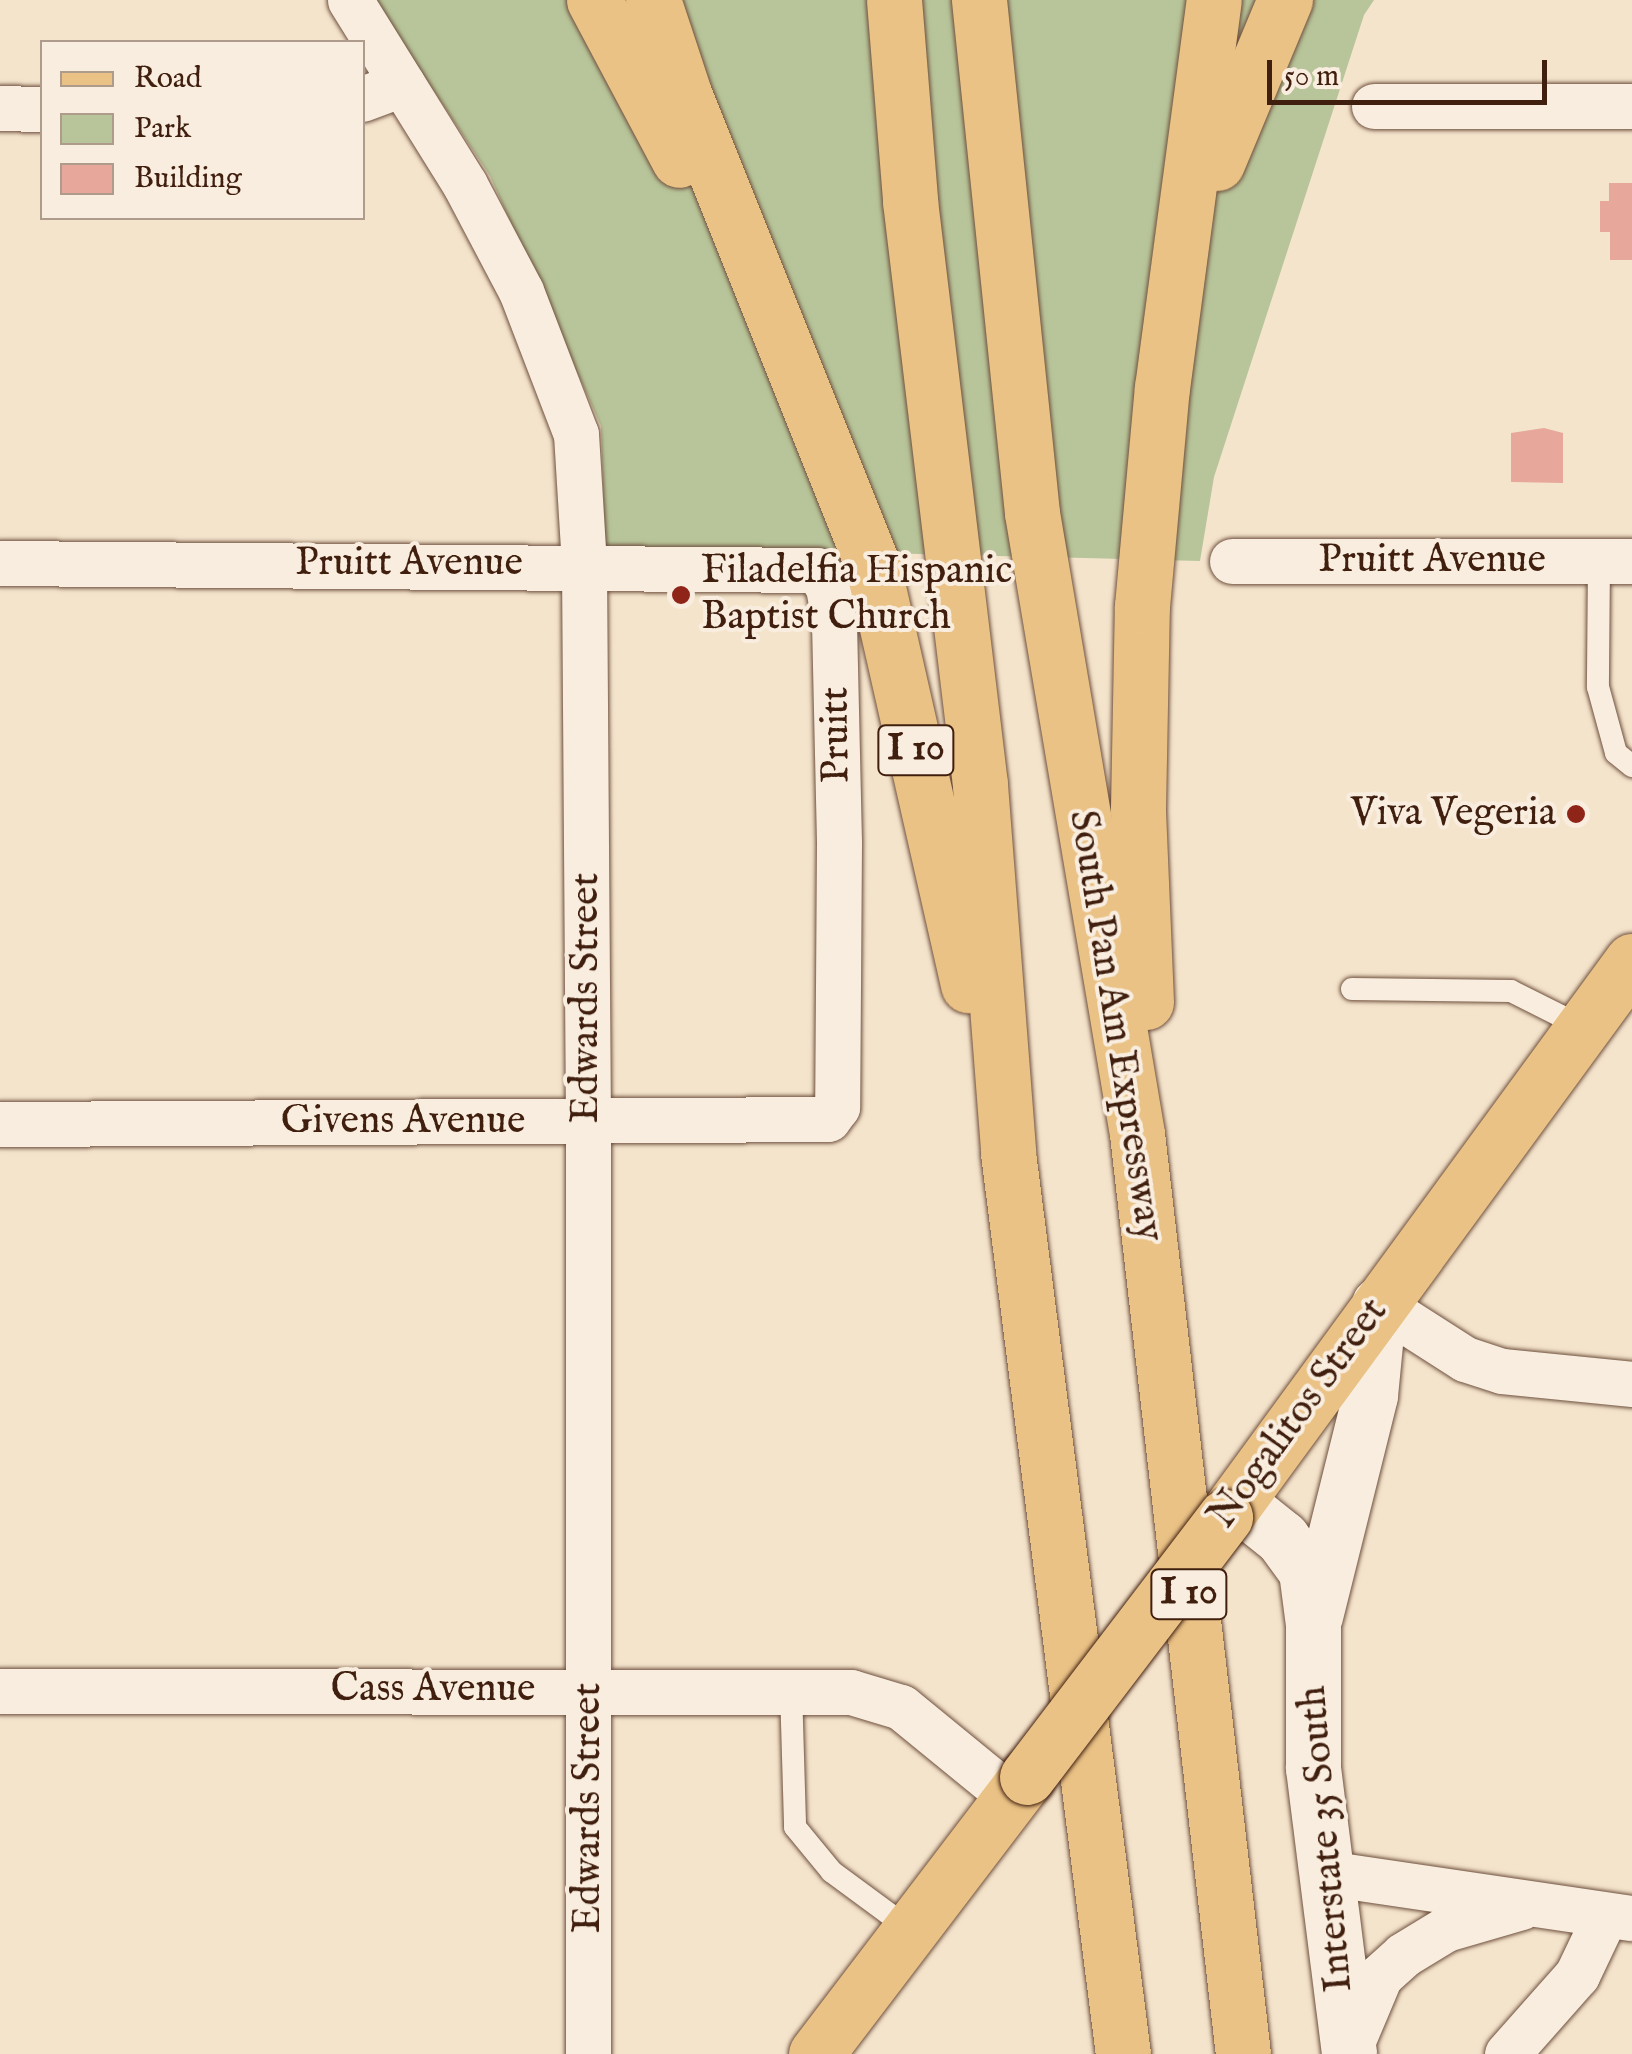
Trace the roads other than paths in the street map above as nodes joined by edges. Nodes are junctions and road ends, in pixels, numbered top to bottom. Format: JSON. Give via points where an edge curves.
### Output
{"nodes":[{"id":1,"x":350,"y":0,"type":"edge"},
{"id":2,"x":594,"y":0,"type":"edge"},
{"id":3,"x":653,"y":0,"type":"edge"},
{"id":4,"x":894,"y":0,"type":"edge"},
{"id":5,"x":979,"y":0,"type":"edge"},
{"id":6,"x":1214,"y":0,"type":"edge"},
{"id":7,"x":1284,"y":0,"type":"edge"},
{"id":8,"x":364,"y":40,"type":"edge"},
{"id":9,"x":365,"y":43,"type":"edge"},
{"id":10,"x":382,"y":92,"type":"edge"},
{"id":11,"x":1374,"y":106,"type":"dead end"},
{"id":12,"x":1632,"y":106,"type":"edge"},
{"id":13,"x":0,"y":108,"type":"edge"},
{"id":14,"x":40,"y":109,"type":"edge"},
{"id":15,"x":1186,"y":245,"type":"junction"},
{"id":16,"x":795,"y":357,"type":"junction"},
{"id":17,"x":1232,"y":560,"type":"dead end"},
{"id":18,"x":1616,"y":561,"type":"edge"},
{"id":19,"x":0,"y":563,"type":"edge"},
{"id":20,"x":584,"y":565,"type":"junction"},
{"id":21,"x":817,"y":570,"type":"joint"},
{"id":22,"x":1632,"y":766,"type":"edge"},
{"id":23,"x":840,"y":844,"type":"joint"},
{"id":24,"x":1632,"y":961,"type":"edge"},
{"id":25,"x":1352,"y":989,"type":"dead end"},
{"id":26,"x":1583,"y":1028,"type":"junction"},
{"id":27,"x":588,"y":1122,"type":"junction"},
{"id":28,"x":0,"y":1124,"type":"edge"},
{"id":29,"x":1136,"y":1134,"type":"junction"},
{"id":30,"x":1008,"y":1153,"type":"junction"},
{"id":31,"x":1379,"y":1304,"type":"junction"},
{"id":32,"x":1632,"y":1384,"type":"edge"},
{"id":33,"x":1231,"y":1510,"type":"junction"},
{"id":34,"x":1314,"y":1624,"type":"junction"},
{"id":35,"x":590,"y":1690,"type":"junction"},
{"id":36,"x":792,"y":1690,"type":"junction"},
{"id":37,"x":0,"y":1691,"type":"edge"},
{"id":38,"x":1020,"y":1787,"type":"junction"},
{"id":39,"x":1326,"y":1873,"type":"junction"},
{"id":40,"x":1533,"y":1903,"type":"junction"},
{"id":41,"x":1618,"y":1917,"type":"edge"},
{"id":42,"x":911,"y":1930,"type":"junction"},
{"id":43,"x":1348,"y":2053,"type":"edge"},
{"id":44,"x":588,"y":2054,"type":"edge"},
{"id":45,"x":816,"y":2054,"type":"edge"},
{"id":46,"x":1123,"y":2054,"type":"edge"},
{"id":47,"x":1243,"y":2054,"type":"edge"},
{"id":48,"x":1506,"y":2054,"type":"edge"}],
"edges":[{"from":1,"to":8,"type":"street","name":"Edwards Street"},
{"from":2,"to":16,"type":"main road","number":"I 10"},
{"from":3,"to":16,"type":"main road","via":[[684,94]]},
{"from":4,"to":30,"type":"main road","via":[[910,201],[980,785]]},
{"from":5,"to":29,"type":"main road","name":"South Pan Am Expressway","via":[[1032,513]]},
{"from":6,"to":15,"type":"main road","number":"I 10"},
{"from":7,"to":15,"type":"main road"},
{"from":9,"to":10,"type":"street","name":"Edwards Street"},
{"from":10,"to":20,"type":"street","name":"Edwards Street","via":[[521,291],[576,434]]},
{"from":11,"to":12,"type":"street"},
{"from":13,"to":14,"type":"street"},
{"from":15,"to":29,"type":"main road","number":"I 10","via":[[1162,388],[1142,606],[1138,829],[1148,1042]]},
{"from":16,"to":30,"type":"main road","number":"I 10","via":[[873,566]]},
{"from":17,"to":18,"type":"street","name":"Pruitt Avenue"},
{"from":18,"to":22,"type":"lane","via":[[1598,687],[1616,753]]},
{"from":19,"to":20,"type":"street","name":"Pruitt Avenue"},
{"from":20,"to":21,"type":"street","name":"Pruitt Avenue"},
{"from":20,"to":27,"type":"street","name":"Edwards Street"},
{"from":21,"to":23,"type":"street","name":"Pruitt","via":[[828,587],[834,622]]},
{"from":23,"to":27,"type":"street","name":"Givens Avenue","via":[[837,1107],[828,1119]]},
{"from":24,"to":26,"type":"main road","name":"Nogalitos Street"},
{"from":25,"to":26,"type":"lane","via":[[1510,991]]},
{"from":26,"to":31,"type":"main road","name":"Nogalitos Street"},
{"from":27,"to":28,"type":"street","name":"Givens Avenue"},
{"from":27,"to":35,"type":"street","name":"Edwards Street"},
{"from":29,"to":47,"type":"main road","name":"South Pan Am Expressway","number":"I 10"},
{"from":30,"to":46,"type":"main road","number":"I 10"},
{"from":31,"to":32,"type":"street","via":[[1465,1359],[1502,1370]]},
{"from":31,"to":33,"type":"main road","name":"Nogalitos Street"},
{"from":31,"to":34,"type":"main road","name":"Interstate 35 South","via":[[1370,1395]]},
{"from":33,"to":34,"type":"main road","name":"Interstate 35 South","via":[[1282,1538],[1306,1571]]},
{"from":33,"to":38,"type":"main road","name":"Nogalitos Street","bridge":true},
{"from":34,"to":39,"type":"main road","name":"Interstate 35 South","via":[[1313,1768]]},
{"from":35,"to":36,"type":"street","name":"Cass Avenue"},
{"from":35,"to":37,"type":"street","name":"Cass Avenue"},
{"from":35,"to":44,"type":"street","name":"Edwards Street"},
{"from":36,"to":38,"type":"street","name":"Cass Avenue","via":[[851,1692],[901,1708]]},
{"from":36,"to":42,"type":"lane","via":[[795,1828],[832,1872]]},
{"from":38,"to":42,"type":"main road","name":"Nogalitos Street"},
{"from":39,"to":40,"type":"street"},
{"from":39,"to":43,"type":"main road","name":"Interstate 35 South"},
{"from":40,"to":41,"type":"street"},
{"from":40,"to":43,"type":"street","via":[[1446,1929],[1403,1956],[1380,1976]]},
{"from":41,"to":48,"type":"street"},
{"from":42,"to":45,"type":"main road","name":"Nogalitos Street"}]}
